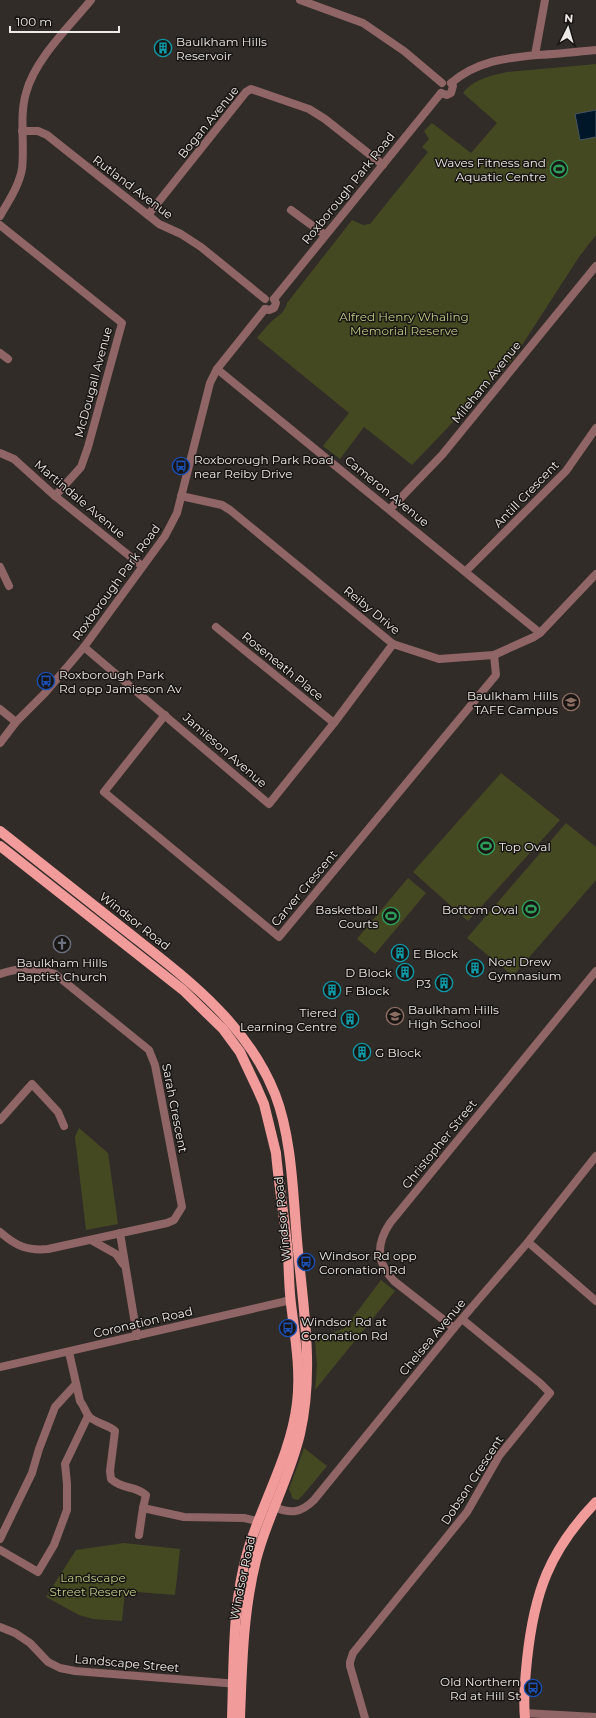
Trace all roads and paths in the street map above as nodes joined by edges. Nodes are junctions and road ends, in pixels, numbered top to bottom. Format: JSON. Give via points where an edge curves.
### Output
{"nodes":[{"id":1,"x":91,"y":0,"type":"edge"},
{"id":2,"x":300,"y":0,"type":"edge"},
{"id":3,"x":545,"y":0,"type":"edge"},
{"id":4,"x":596,"y":50,"type":"edge"},
{"id":5,"x":535,"y":56,"type":"junction"},
{"id":6,"x":442,"y":83,"type":"junction"},
{"id":7,"x":451,"y":83,"type":"junction"},
{"id":8,"x":441,"y":93,"type":"junction"},
{"id":9,"x":22,"y":131,"type":"junction"},
{"id":10,"x":383,"y":165,"type":"junction"},
{"id":11,"x":291,"y":210,"type":"dead end"},
{"id":12,"x":148,"y":215,"type":"junction"},
{"id":13,"x":0,"y":216,"type":"edge"},
{"id":14,"x":0,"y":225,"type":"edge"},
{"id":15,"x":325,"y":235,"type":"junction"},
{"id":16,"x":596,"y":266,"type":"edge"},
{"id":17,"x":265,"y":299,"type":"junction"},
{"id":18,"x":274,"y":299,"type":"junction"},
{"id":19,"x":265,"y":309,"type":"junction"},
{"id":20,"x":0,"y":353,"type":"edge"},
{"id":21,"x":8,"y":359,"type":"dead end"},
{"id":22,"x":217,"y":369,"type":"junction"},
{"id":23,"x":596,"y":428,"type":"edge"},
{"id":24,"x":0,"y":453,"type":"edge"},
{"id":25,"x":55,"y":496,"type":"junction"},
{"id":26,"x":181,"y":496,"type":"junction"},
{"id":27,"x":390,"y":509,"type":"junction"},
{"id":28,"x":142,"y":566,"type":"junction"},
{"id":29,"x":0,"y":567,"type":"edge"},
{"id":30,"x":466,"y":571,"type":"junction"},
{"id":31,"x":596,"y":574,"type":"edge"},
{"id":32,"x":9,"y":586,"type":"dead end"},
{"id":33,"x":216,"y":627,"type":"dead end"},
{"id":34,"x":540,"y":633,"type":"junction"},
{"id":35,"x":392,"y":644,"type":"junction"},
{"id":36,"x":84,"y":647,"type":"junction"},
{"id":37,"x":494,"y":655,"type":"junction"},
{"id":38,"x":0,"y":709,"type":"edge"},
{"id":39,"x":165,"y":715,"type":"junction"},
{"id":40,"x":16,"y":722,"type":"junction"},
{"id":41,"x":334,"y":722,"type":"junction"},
{"id":42,"x":0,"y":743,"type":"edge"},
{"id":43,"x":0,"y":831,"type":"edge"},
{"id":44,"x":0,"y":846,"type":"edge"},
{"id":45,"x":596,"y":972,"type":"edge"},
{"id":46,"x":0,"y":974,"type":"edge"},
{"id":47,"x":0,"y":1120,"type":"edge"},
{"id":48,"x":64,"y":1126,"type":"dead end"},
{"id":49,"x":596,"y":1156,"type":"edge"},
{"id":50,"x":0,"y":1232,"type":"edge"},
{"id":51,"x":120,"y":1233,"type":"junction"},
{"id":52,"x":91,"y":1240,"type":"junction"},
{"id":53,"x":528,"y":1242,"type":"junction"},
{"id":54,"x":125,"y":1267,"type":"junction"},
{"id":55,"x":303,"y":1298,"type":"junction"},
{"id":56,"x":291,"y":1300,"type":"junction"},
{"id":57,"x":596,"y":1301,"type":"edge"},
{"id":58,"x":462,"y":1319,"type":"junction"},
{"id":59,"x":454,"y":1328,"type":"junction"},
{"id":60,"x":137,"y":1336,"type":"junction"},
{"id":61,"x":69,"y":1352,"type":"junction"},
{"id":62,"x":0,"y":1367,"type":"edge"},
{"id":63,"x":76,"y":1384,"type":"junction"},
{"id":64,"x":88,"y":1416,"type":"junction"},
{"id":65,"x":596,"y":1502,"type":"edge"},
{"id":66,"x":269,"y":1506,"type":"junction"},
{"id":67,"x":143,"y":1508,"type":"junction"},
{"id":68,"x":257,"y":1521,"type":"junction"},
{"id":69,"x":139,"y":1535,"type":"dead end"},
{"id":70,"x":0,"y":1539,"type":"edge"},
{"id":71,"x":0,"y":1550,"type":"edge"},
{"id":72,"x":0,"y":1627,"type":"edge"},
{"id":73,"x":237,"y":1684,"type":"junction"},
{"id":74,"x":525,"y":1716,"type":"edge"},
{"id":75,"x":596,"y":1717,"type":"edge"},
{"id":76,"x":232,"y":1718,"type":"edge"},
{"id":77,"x":240,"y":1718,"type":"edge"},
{"id":78,"x":365,"y":1718,"type":"edge"}],
"edges":[{"from":1,"to":9,"type":"street","via":[[36,69],[26,92]]},
{"from":2,"to":6,"type":"street","via":[[364,23],[404,51]]},
{"from":3,"to":5,"type":"street"},
{"from":4,"to":5,"type":"street"},
{"from":5,"to":7,"type":"street","via":[[490,61],[464,73]]},
{"from":6,"to":7,"type":"street"},
{"from":6,"to":8,"type":"street"},
{"from":7,"to":8,"type":"street","via":[[452,93]]},
{"from":8,"to":10,"type":"street","name":"Roxborough Park Road"},
{"from":9,"to":12,"type":"street","name":"Rutland Avenue","via":[[38,131],[47,135]]},
{"from":9,"to":13,"type":"street","via":[[22,170],[18,185]]},
{"from":10,"to":12,"type":"street","name":"Bogan Avenue","via":[[309,110],[251,89]]},
{"from":10,"to":15,"type":"street","name":"Roxborough Park Road"},
{"from":11,"to":15,"type":"street"},
{"from":12,"to":17,"type":"street","name":"Rutland Avenue","via":[[159,224],[201,247]]},
{"from":14,"to":25,"type":"street","name":"McDougall Avenue","via":[[122,323],[81,467]]},
{"from":15,"to":18,"type":"street","name":"Roxborough Park Road"},
{"from":16,"to":27,"type":"street","name":"Mileham Avenue","via":[[442,456]]},
{"from":17,"to":18,"type":"street"},
{"from":17,"to":19,"type":"street"},
{"from":18,"to":19,"type":"street","via":[[274,308]]},
{"from":19,"to":22,"type":"street","name":"Roxborough Park Road"},
{"from":20,"to":21,"type":"street"},
{"from":22,"to":26,"type":"street","name":"Roxborough Park Road","via":[[207,391]]},
{"from":22,"to":27,"type":"street","name":"Cameron Avenue"},
{"from":23,"to":30,"type":"street","name":"Antill Crescent","via":[[566,472]]},
{"from":24,"to":25,"type":"street","name":"Martindale Avenue","via":[[14,459]]},
{"from":25,"to":28,"type":"street","name":"Martindale Avenue"},
{"from":26,"to":28,"type":"street","name":"Roxborough Park Road","via":[[169,530]]},
{"from":26,"to":35,"type":"street","name":"Reiby Drive","via":[[222,505],[230,510]]},
{"from":27,"to":30,"type":"street","name":"Cameron Avenue"},
{"from":28,"to":36,"type":"street","name":"Roxborough Park Road"},
{"from":29,"to":32,"type":"street"},
{"from":30,"to":34,"type":"street","name":"Cameron Avenue"},
{"from":31,"to":34,"type":"street","name":"Reiby Drive"},
{"from":33,"to":41,"type":"street","name":"Roseneath Place"},
{"from":34,"to":37,"type":"street","name":"Reiby Drive"},
{"from":35,"to":37,"type":"street","name":"Reiby Drive","via":[[439,659]]},
{"from":35,"to":41,"type":"street","name":"Jamieson Avenue"},
{"from":36,"to":39,"type":"street","name":"Jamieson Avenue"},
{"from":36,"to":40,"type":"street","name":"Roxborough Park Road","via":[[45,693]]},
{"from":37,"to":39,"type":"street","name":"Carver Crescent","via":[[496,675],[279,937],[104,792]]},
{"from":38,"to":40,"type":"street"},
{"from":39,"to":41,"type":"street","name":"Jamieson Avenue","via":[[269,804]]},
{"from":40,"to":42,"type":"street","name":"Roxborough Park Road"},
{"from":43,"to":55,"type":"main road","name":"Windsor Road","via":[[178,972],[217,1008],[242,1035],[254,1053],[275,1093],[284,1120]]},
{"from":44,"to":56,"type":"main road","name":"Windsor Road","via":[[183,990],[223,1029],[240,1052],[264,1104],[276,1153]]},
{"from":45,"to":59,"type":"street","name":"Christopher Street","via":[[384,1233],[379,1250],[386,1272]]},
{"from":46,"to":51,"type":"street","name":"Sarah Crescent","via":[[22,968],[45,970],[55,974],[142,1043],[153,1057],[182,1207],[174,1220]]},
{"from":47,"to":48,"type":"street","via":[[32,1084],[58,1112]]},
{"from":49,"to":53,"type":"street","name":"Chelsea Avenue"},
{"from":50,"to":52,"type":"street","name":"Sarah Crescent","via":[[25,1249],[36,1250]]},
{"from":51,"to":52,"type":"street","name":"Sarah Crescent"},
{"from":51,"to":54,"type":"street"},
{"from":52,"to":54,"type":"street","via":[[116,1254]]},
{"from":53,"to":57,"type":"street"},
{"from":53,"to":58,"type":"street","name":"Chelsea Avenue"},
{"from":54,"to":60,"type":"street"},
{"from":55,"to":56,"type":"main road"},
{"from":55,"to":66,"type":"main road","name":"Windsor Road","via":[[308,1352],[306,1399],[296,1449]]},
{"from":56,"to":60,"type":"street","name":"Coronation Road"},
{"from":56,"to":66,"type":"main road","name":"Windsor Road","via":[[298,1365],[297,1403]]},
{"from":58,"to":59,"type":"street","name":"Chelsea Avenue"},
{"from":58,"to":78,"type":"street","name":"Dobson Crescent","via":[[550,1393],[499,1456],[467,1512],[353,1653],[350,1662]]},
{"from":59,"to":66,"type":"street","name":"Chelsea Avenue","via":[[307,1507],[287,1511]]},
{"from":60,"to":61,"type":"street","name":"Coronation Road"},
{"from":61,"to":62,"type":"street","name":"Coronation Road"},
{"from":61,"to":63,"type":"street"},
{"from":63,"to":64,"type":"street","via":[[80,1401]]},
{"from":63,"to":70,"type":"street","via":[[55,1407],[32,1474]]},
{"from":64,"to":67,"type":"street","via":[[115,1431],[111,1479],[118,1485],[141,1490],[146,1494]]},
{"from":64,"to":71,"type":"street","via":[[65,1464],[67,1510],[54,1545],[38,1572]]},
{"from":65,"to":74,"type":"main road","via":[[579,1520],[555,1554],[538,1595],[528,1653]]},
{"from":66,"to":68,"type":"main road","name":"Windsor Road"},
{"from":66,"to":73,"type":"main road","name":"Windsor Road","via":[[248,1598]]},
{"from":67,"to":68,"type":"street","via":[[184,1516],[244,1518]]},
{"from":67,"to":69,"type":"street"},
{"from":68,"to":73,"type":"main road","name":"Windsor Road","via":[[240,1588],[236,1621]]},
{"from":72,"to":73,"type":"street","name":"Landscape Street","via":[[15,1632],[48,1662],[76,1672]]},
{"from":73,"to":76,"type":"main road","name":"Windsor Road"},
{"from":73,"to":77,"type":"main road","name":"Windsor Road"},
{"from":74,"to":75,"type":"street"}]}
